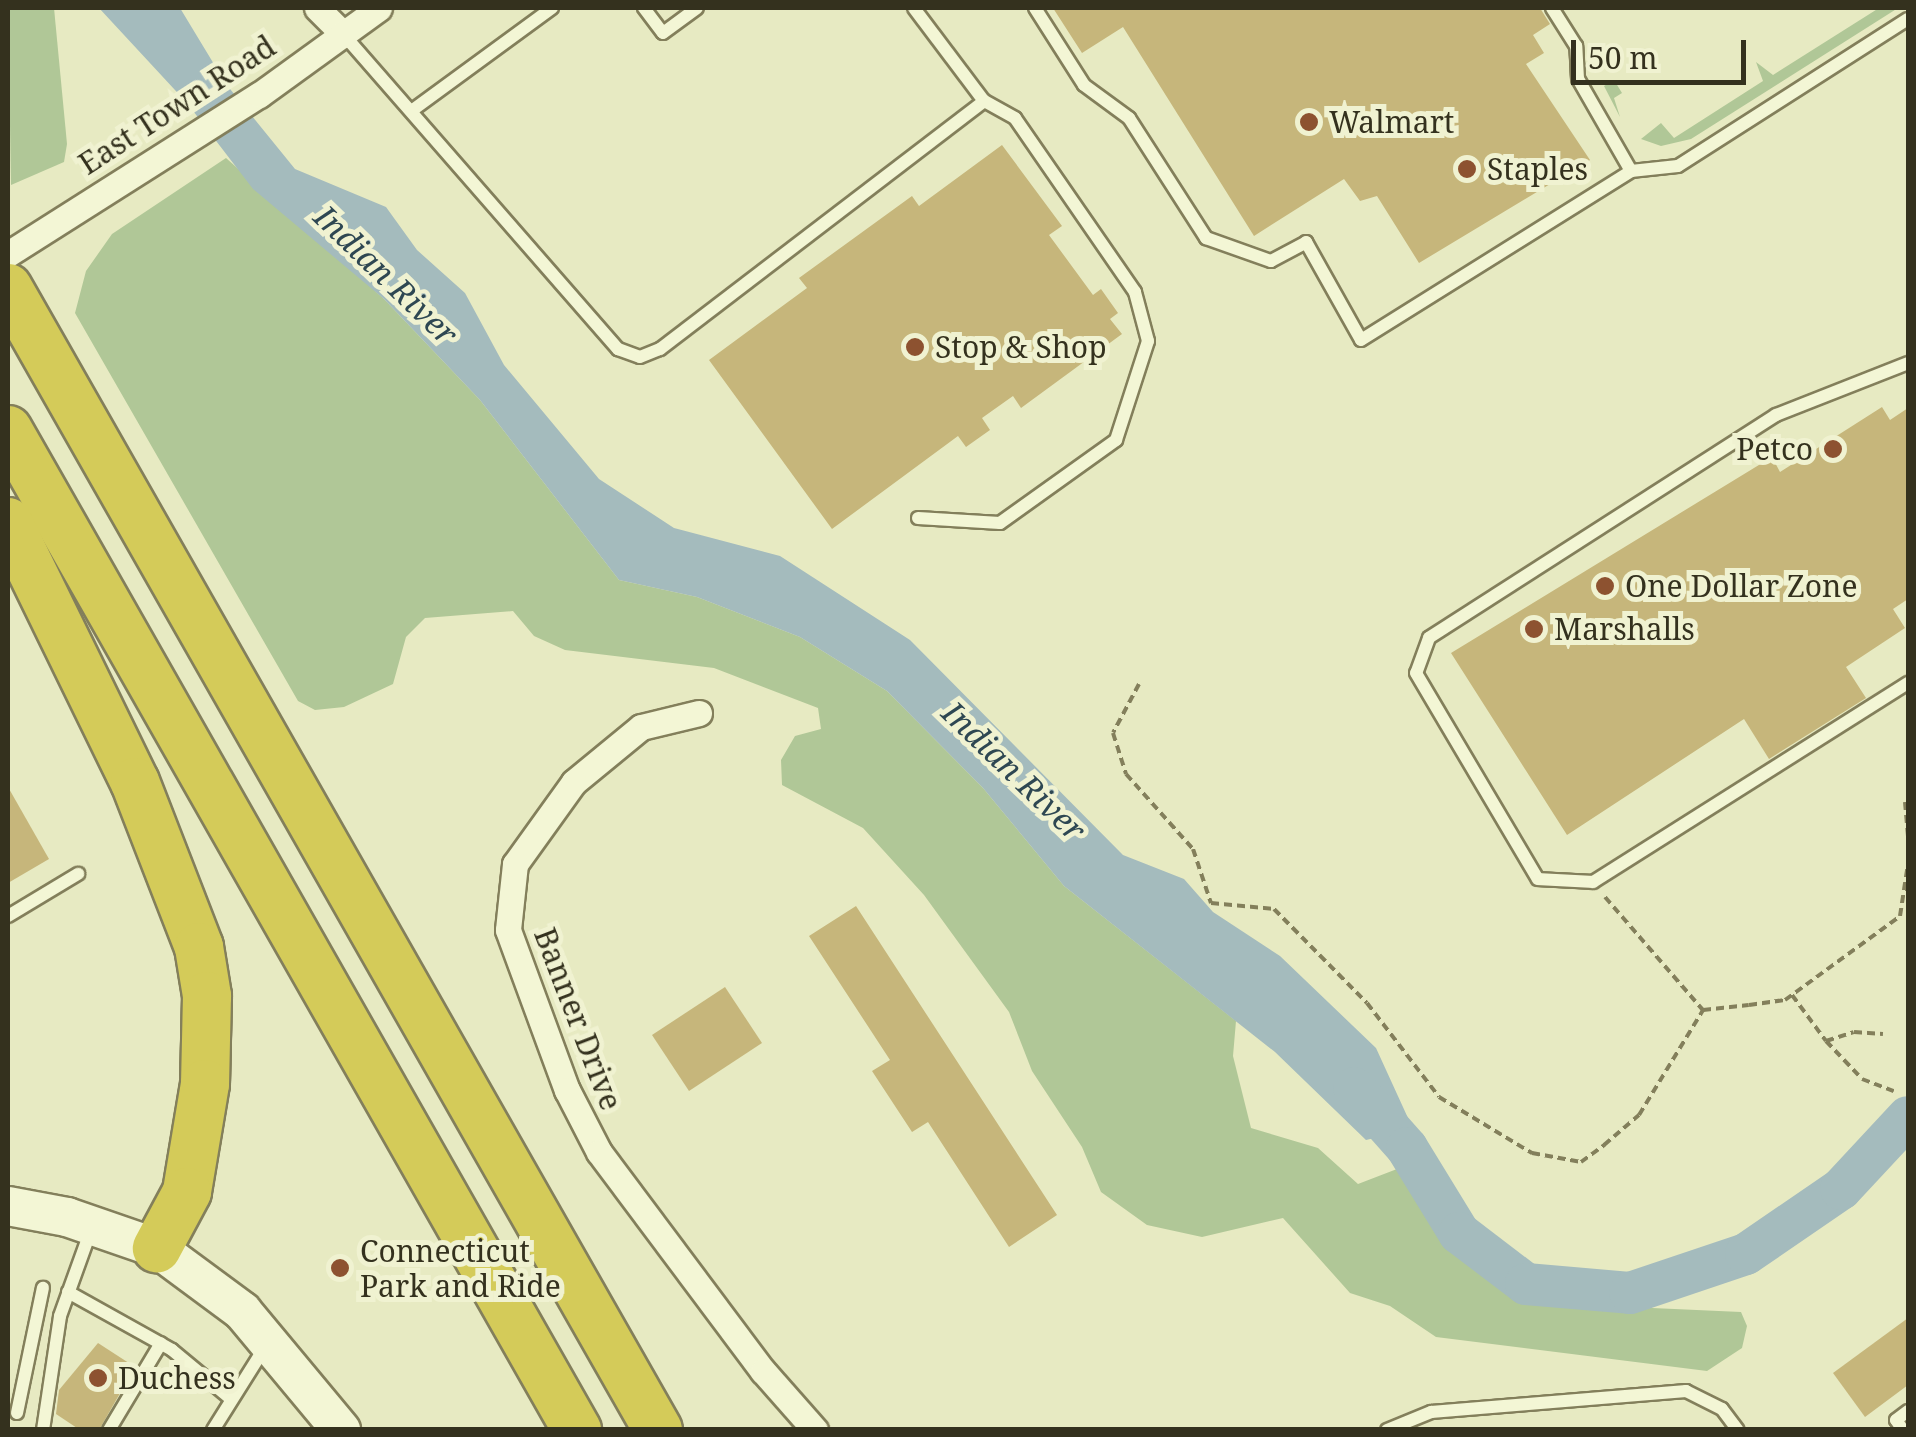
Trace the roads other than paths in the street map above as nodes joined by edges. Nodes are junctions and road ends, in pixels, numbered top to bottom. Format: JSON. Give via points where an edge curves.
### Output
{"nodes":[{"id":1,"x":317,"y":8,"type":"edge"},
{"id":2,"x":380,"y":8,"type":"edge"},
{"id":3,"x":552,"y":8,"type":"edge"},
{"id":4,"x":644,"y":8,"type":"edge"},
{"id":5,"x":697,"y":8,"type":"edge"},
{"id":6,"x":914,"y":8,"type":"edge"},
{"id":7,"x":1035,"y":8,"type":"edge"},
{"id":8,"x":1552,"y":8,"type":"edge"},
{"id":9,"x":1908,"y":19,"type":"edge"},
{"id":10,"x":344,"y":35,"type":"junction"},
{"id":11,"x":984,"y":101,"type":"junction"},
{"id":12,"x":414,"y":109,"type":"junction"},
{"id":13,"x":1631,"y":172,"type":"junction"},
{"id":14,"x":8,"y":254,"type":"edge"},
{"id":15,"x":12,"y":296,"type":"edge"},
{"id":16,"x":1908,"y":363,"type":"edge"},
{"id":17,"x":8,"y":430,"type":"edge"},
{"id":18,"x":918,"y":518,"type":"dead end"},
{"id":19,"x":8,"y":522,"type":"edge"},
{"id":20,"x":1908,"y":684,"type":"edge"},
{"id":21,"x":699,"y":713,"type":"dead end"},
{"id":22,"x":78,"y":874,"type":"dead end"},
{"id":23,"x":8,"y":916,"type":"edge"},
{"id":24,"x":8,"y":1206,"type":"edge"},
{"id":25,"x":93,"y":1226,"type":"junction"},
{"id":26,"x":157,"y":1248,"type":"junction"},
{"id":27,"x":43,"y":1288,"type":"dead end"},
{"id":28,"x":68,"y":1292,"type":"junction"},
{"id":29,"x":269,"y":1342,"type":"junction"},
{"id":30,"x":161,"y":1343,"type":"junction"},
{"id":31,"x":231,"y":1399,"type":"junction"},
{"id":32,"x":1908,"y":1412,"type":"edge"},
{"id":33,"x":16,"y":1413,"type":"dead end"},
{"id":34,"x":653,"y":1420,"type":"edge"},
{"id":35,"x":43,"y":1430,"type":"edge"},
{"id":36,"x":109,"y":1430,"type":"edge"},
{"id":37,"x":214,"y":1430,"type":"edge"},
{"id":38,"x":341,"y":1430,"type":"edge"},
{"id":39,"x":577,"y":1430,"type":"edge"},
{"id":40,"x":815,"y":1430,"type":"edge"},
{"id":41,"x":1387,"y":1430,"type":"edge"},
{"id":42,"x":1738,"y":1430,"type":"edge"},
{"id":43,"x":1902,"y":1430,"type":"edge"}],
"edges":[{"from":1,"to":10,"type":"street"},
{"from":2,"to":10,"type":"street","name":"East Town Road"},
{"from":3,"to":12,"type":"lane"},
{"from":4,"to":5,"type":"lane","via":[[663,33]]},
{"from":6,"to":11,"type":"lane"},
{"from":7,"to":13,"type":"lane","via":[[1084,86],[1130,118],[1206,238],[1271,261],[1306,242],[1360,340]]},
{"from":8,"to":13,"type":"lane","via":[[1576,46],[1578,79]]},
{"from":9,"to":13,"type":"lane","via":[[1678,166]]},
{"from":10,"to":12,"type":"lane"},
{"from":10,"to":14,"type":"street","name":"East Town Road"},
{"from":11,"to":12,"type":"lane","via":[[660,349],[640,357],[618,350]]},
{"from":11,"to":18,"type":"lane","via":[[1015,118],[1135,292],[1148,342],[1116,440],[1000,523]]},
{"from":15,"to":34,"type":"highway"},
{"from":16,"to":20,"type":"lane","via":[[1776,415],[1429,638],[1416,673],[1538,879],[1593,882]]},
{"from":17,"to":39,"type":"highway"},
{"from":19,"to":26,"type":"highway","via":[[135,782],[200,948],[207,996],[205,1084],[186,1192]]},
{"from":21,"to":40,"type":"street","name":"Banner Drive","via":[[641,727],[574,782],[514,864],[508,930],[566,1090],[599,1152]]},
{"from":22,"to":23,"type":"lane"},
{"from":24,"to":25,"type":"main road"},
{"from":25,"to":26,"type":"main road"},
{"from":25,"to":28,"type":"lane"},
{"from":26,"to":29,"type":"main road","via":[[242,1311]]},
{"from":27,"to":33,"type":"lane"},
{"from":28,"to":30,"type":"lane"},
{"from":28,"to":35,"type":"lane","via":[[43,1400]]},
{"from":29,"to":31,"type":"lane"},
{"from":29,"to":38,"type":"main road"},
{"from":30,"to":31,"type":"lane"},
{"from":30,"to":36,"type":"lane"},
{"from":31,"to":37,"type":"lane"},
{"from":32,"to":43,"type":"lane","via":[[1896,1420]]},
{"from":41,"to":42,"type":"lane","via":[[1431,1412],[1686,1390],[1722,1409]]}]}
